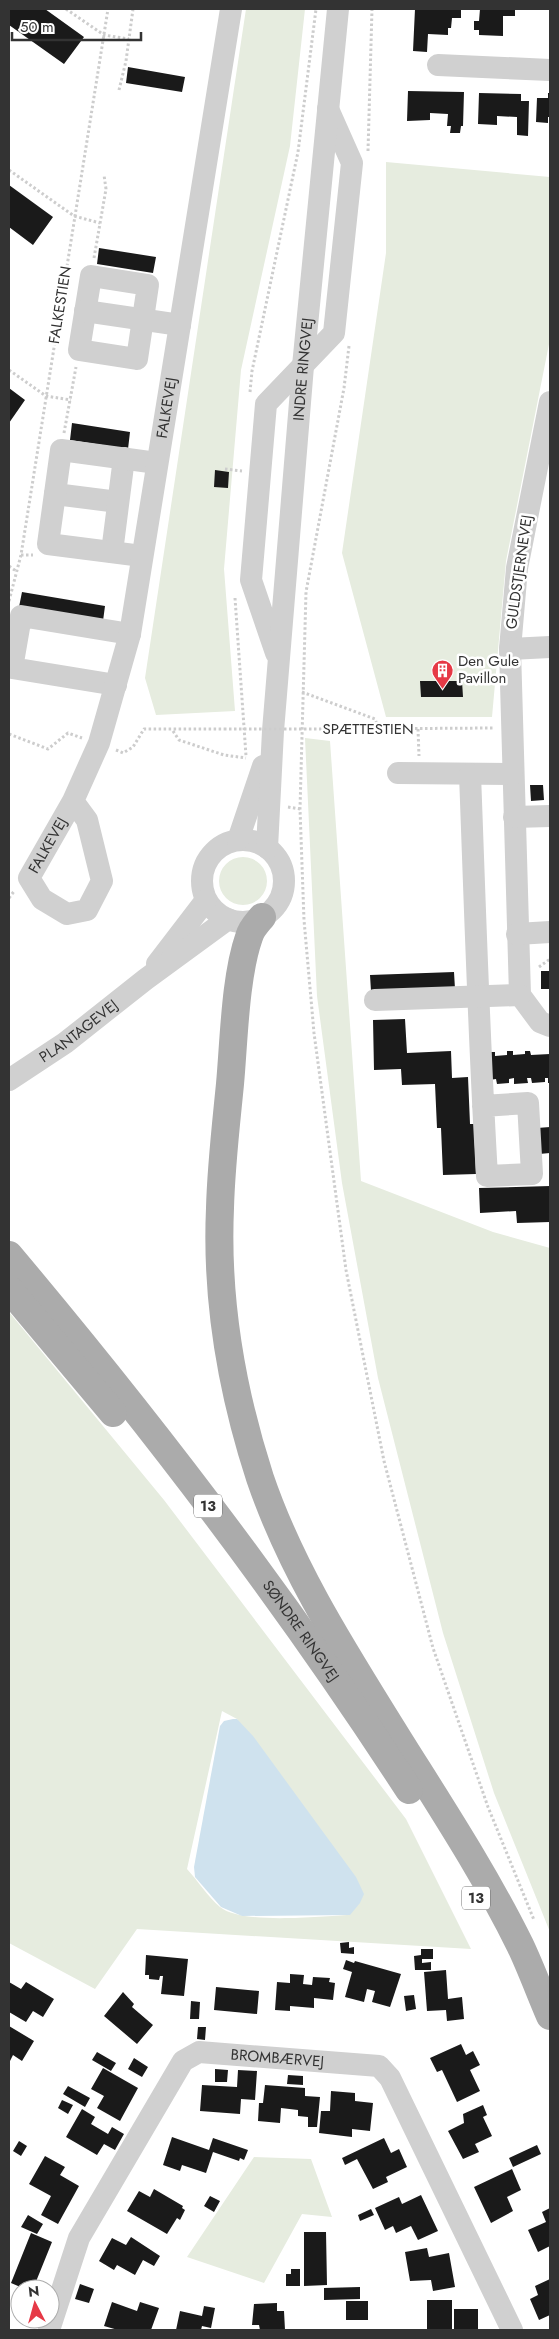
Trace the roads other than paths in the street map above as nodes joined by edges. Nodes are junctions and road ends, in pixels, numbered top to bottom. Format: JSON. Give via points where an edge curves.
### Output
{"nodes":[{"id":1,"x":231,"y":9,"type":"edge"},
{"id":2,"x":338,"y":9,"type":"edge"},
{"id":3,"x":438,"y":65,"type":"dead end"},
{"id":4,"x":550,"y":70,"type":"edge"},
{"id":5,"x":327,"y":108,"type":"junction"},
{"id":6,"x":85,"y":310,"type":"junction"},
{"id":7,"x":143,"y":319,"type":"junction"},
{"id":8,"x":180,"y":325,"type":"junction"},
{"id":9,"x":303,"y":366,"type":"junction"},
{"id":10,"x":550,"y":402,"type":"edge"},
{"id":11,"x":124,"y":458,"type":"junction"},
{"id":12,"x":157,"y":463,"type":"junction"},
{"id":13,"x":55,"y":494,"type":"junction"},
{"id":14,"x":118,"y":502,"type":"junction"},
{"id":15,"x":112,"y":552,"type":"junction"},
{"id":16,"x":142,"y":556,"type":"junction"},
{"id":17,"x":130,"y":634,"type":"junction"},
{"id":18,"x":550,"y":647,"type":"edge"},
{"id":19,"x":510,"y":649,"type":"junction"},
{"id":20,"x":279,"y":661,"type":"junction"},
{"id":21,"x":116,"y":685,"type":"junction"},
{"id":22,"x":273,"y":732,"type":"junction"},
{"id":23,"x":398,"y":773,"type":"dead end"},
{"id":24,"x":470,"y":774,"type":"junction"},
{"id":25,"x":512,"y":774,"type":"junction"},
{"id":26,"x":73,"y":801,"type":"dead end"},
{"id":27,"x":550,"y":816,"type":"edge"},
{"id":28,"x":514,"y":817,"type":"junction"},
{"id":29,"x":238,"y":840,"type":"junction"},
{"id":30,"x":267,"y":848,"type":"junction"},
{"id":31,"x":206,"y":900,"type":"junction"},
{"id":32,"x":262,"y":917,"type":"junction"},
{"id":33,"x":228,"y":919,"type":"junction"},
{"id":34,"x":550,"y":932,"type":"edge"},
{"id":35,"x":517,"y":934,"type":"junction"},
{"id":36,"x":146,"y":979,"type":"junction"},
{"id":37,"x":478,"y":995,"type":"junction"},
{"id":38,"x":520,"y":995,"type":"junction"},
{"id":39,"x":374,"y":1000,"type":"dead end"},
{"id":40,"x":550,"y":1026,"type":"edge"},
{"id":41,"x":9,"y":1080,"type":"edge"},
{"id":42,"x":482,"y":1106,"type":"dead end"},
{"id":43,"x":9,"y":1255,"type":"edge"},
{"id":44,"x":9,"y":1289,"type":"edge"},
{"id":45,"x":394,"y":1766,"type":"junction"},
{"id":46,"x":550,"y":2016,"type":"edge"},
{"id":47,"x":550,"y":2035,"type":"edge"},
{"id":48,"x":49,"y":2330,"type":"edge"},
{"id":49,"x":512,"y":2330,"type":"edge"}],
"edges":[{"from":1,"to":8,"type":"street","name":"FALKEVEJ"},
{"from":2,"to":5,"type":"street","name":"INDRE RINGVEJ"},
{"from":3,"to":4,"type":"street"},
{"from":5,"to":9,"type":"street","name":"INDRE RINGVEJ"},
{"from":5,"to":9,"type":"street","via":[[352,163],[334,333]]},
{"from":6,"to":7,"type":"street"},
{"from":6,"to":7,"type":"street","via":[[91,276],[148,284]]},
{"from":6,"to":7,"type":"street","via":[[79,350],[137,359]]},
{"from":7,"to":8,"type":"street"},
{"from":8,"to":12,"type":"street","name":"FALKEVEJ"},
{"from":9,"to":20,"type":"street","name":"INDRE RINGVEJ"},
{"from":9,"to":20,"type":"street","via":[[266,404],[251,580]]},
{"from":10,"to":19,"type":"street","name":"GULDSTJERNEVEJ","via":[[517,568]]},
{"from":11,"to":12,"type":"street"},
{"from":11,"to":13,"type":"street","via":[[60,450]]},
{"from":11,"to":14,"type":"street"},
{"from":12,"to":16,"type":"street","name":"FALKEVEJ"},
{"from":13,"to":14,"type":"street"},
{"from":13,"to":15,"type":"street","via":[[48,544]]},
{"from":14,"to":15,"type":"street"},
{"from":15,"to":16,"type":"street"},
{"from":16,"to":17,"type":"street","name":"FALKEVEJ"},
{"from":17,"to":21,"type":"street","name":"FALKEVEJ"},
{"from":17,"to":21,"type":"street","via":[[21,616],[12,668]]},
{"from":18,"to":19,"type":"street"},
{"from":19,"to":25,"type":"street","name":"GULDSTJERNEVEJ"},
{"from":20,"to":22,"type":"street","name":"INDRE RINGVEJ"},
{"from":21,"to":26,"type":"street","name":"FALKEVEJ","via":[[99,743]]},
{"from":22,"to":29,"type":"street","name":"INDRE RINGVEJ"},
{"from":22,"to":30,"type":"street","name":"INDRE RINGVEJ"},
{"from":23,"to":24,"type":"street"},
{"from":24,"to":25,"type":"street"},
{"from":24,"to":37,"type":"street"},
{"from":25,"to":28,"type":"street","name":"GULDSTJERNEVEJ"},
{"from":27,"to":28,"type":"street"},
{"from":28,"to":35,"type":"street","name":"GULDSTJERNEVEJ"},
{"from":29,"to":30,"type":"street","via":[[253,841]]},
{"from":29,"to":31,"type":"street","via":[[219,847],[206,862],[201,881]]},
{"from":30,"to":32,"type":"street","via":[[276,856],[284,878],[279,901]]},
{"from":31,"to":33,"type":"street","via":[[215,912]]},
{"from":31,"to":36,"type":"street","name":"PLANTAGEVEJ"},
{"from":32,"to":33,"type":"street","via":[[245,922]]},
{"from":32,"to":46,"type":"main road","via":[[249,936],[242,968],[220,1210],[221,1278],[229,1354],[243,1416],[260,1478],[306,1583],[344,1652],[456,1830],[520,1945]]},
{"from":33,"to":36,"type":"street","name":"PLANTAGEVEJ"},
{"from":34,"to":35,"type":"street"},
{"from":35,"to":38,"type":"street","name":"GULDSTJERNEVEJ"},
{"from":36,"to":41,"type":"street","name":"PLANTAGEVEJ","via":[[65,1043]]},
{"from":37,"to":38,"type":"street"},
{"from":37,"to":39,"type":"street"},
{"from":37,"to":42,"type":"street"},
{"from":38,"to":40,"type":"street","via":[[540,1022]]},
{"from":43,"to":45,"type":"main road","name":"SØNDRE RINGVEJ","number":"13","via":[[171,1456],[264,1580]]},
{"from":44,"to":45,"type":"main road","via":[[160,1471]]},
{"from":45,"to":47,"type":"main road","name":"SØNDRE RINGVEJ","number":"13","via":[[489,1919]]},
{"from":48,"to":49,"type":"street","name":"BROMBÆRVEJ","via":[[79,2238],[183,2061],[200,2052],[378,2066],[390,2078]]}]}
